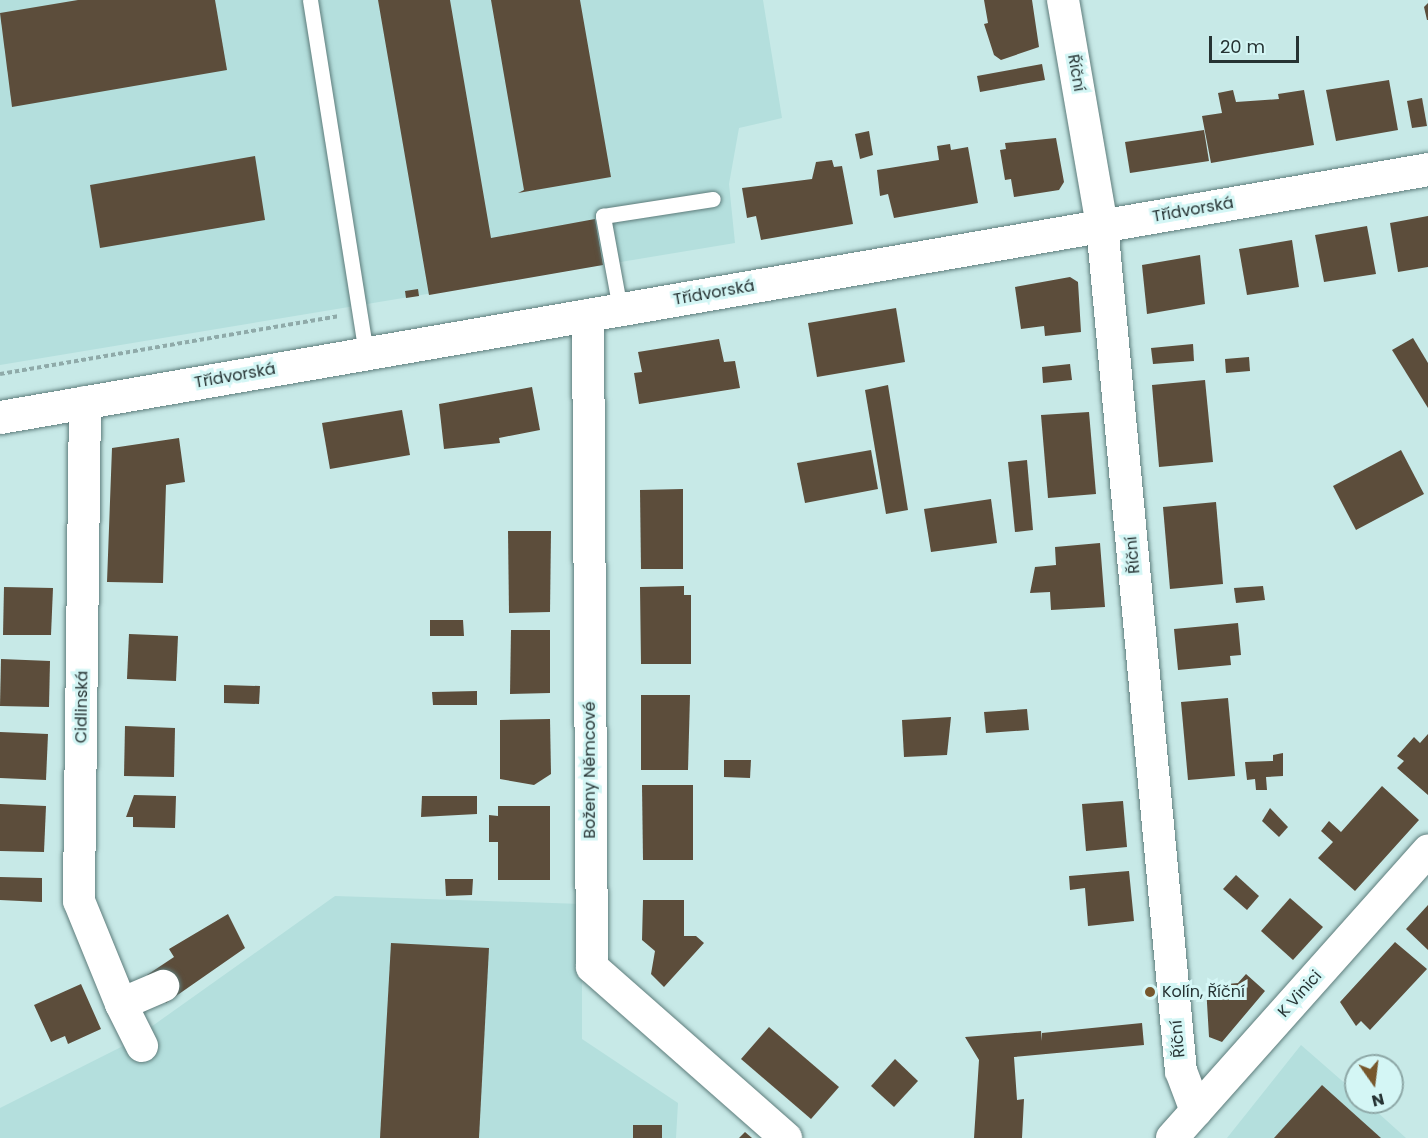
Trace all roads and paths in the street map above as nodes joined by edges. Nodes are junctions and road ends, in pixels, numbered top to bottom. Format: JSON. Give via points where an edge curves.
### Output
{"nodes":[{"id":1,"x":310,"y":0,"type":"edge"},
{"id":2,"x":1063,"y":0,"type":"edge"},
{"id":3,"x":1428,"y":169,"type":"edge"},
{"id":4,"x":713,"y":200,"type":"dead end"},
{"id":5,"x":1102,"y":225,"type":"junction"},
{"id":6,"x":620,"y":309,"type":"junction"},
{"id":7,"x":359,"y":312,"type":"junction"},
{"id":8,"x":588,"y":315,"type":"junction"},
{"id":9,"x":366,"y":354,"type":"junction"},
{"id":10,"x":0,"y":374,"type":"edge"},
{"id":11,"x":85,"y":402,"type":"junction"},
{"id":12,"x":0,"y":417,"type":"edge"},
{"id":13,"x":1428,"y":851,"type":"edge"},
{"id":14,"x":163,"y":986,"type":"dead end"},
{"id":15,"x":121,"y":1004,"type":"junction"},
{"id":16,"x":142,"y":1046,"type":"dead end"},
{"id":17,"x":1196,"y":1111,"type":"junction"},
{"id":18,"x":786,"y":1138,"type":"edge"},
{"id":19,"x":1172,"y":1138,"type":"edge"}],
"edges":[{"from":1,"to":7,"type":"lane"},
{"from":2,"to":5,"type":"street","name":"Říční"},
{"from":3,"to":5,"type":"main road","name":"Třídvorská"},
{"from":4,"to":6,"type":"lane","via":[[603,216]]},
{"from":5,"to":6,"type":"main road","name":"Třídvorská"},
{"from":5,"to":17,"type":"street","name":"Říční","via":[[1180,1071]]},
{"from":6,"to":8,"type":"main road","name":"Třídvorská"},
{"from":7,"to":9,"type":"lane"},
{"from":7,"to":10,"type":"path"},
{"from":8,"to":9,"type":"main road","name":"Třídvorská"},
{"from":8,"to":18,"type":"street","name":"Boženy Němcové","via":[[592,967]]},
{"from":9,"to":11,"type":"main road","name":"Třídvorská"},
{"from":11,"to":12,"type":"main road","name":"Třídvorská"},
{"from":11,"to":15,"type":"street","name":"Cidlinská","via":[[79,901]]},
{"from":13,"to":17,"type":"street","name":"K Vinici"},
{"from":14,"to":15,"type":"street"},
{"from":15,"to":16,"type":"street","name":"Cidlinská"},
{"from":17,"to":19,"type":"street","name":"K Vinici"}]}
